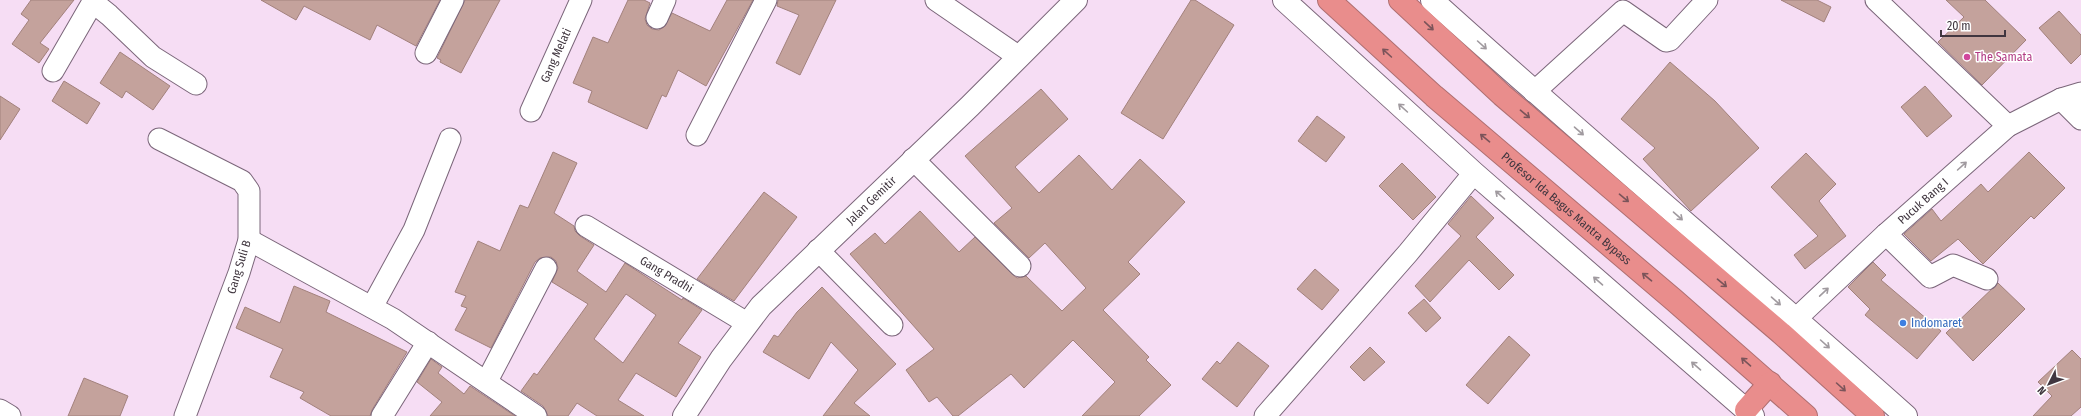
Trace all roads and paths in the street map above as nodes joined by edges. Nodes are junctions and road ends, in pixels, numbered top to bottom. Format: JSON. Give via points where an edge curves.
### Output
{"nodes":[{"id":1,"x":452,"y":0,"type":"edge"},
{"id":2,"x":582,"y":0,"type":"edge"},
{"id":3,"x":766,"y":0,"type":"edge"},
{"id":4,"x":936,"y":0,"type":"edge"},
{"id":5,"x":1076,"y":0,"type":"edge"},
{"id":6,"x":1284,"y":0,"type":"edge"},
{"id":7,"x":1329,"y":0,"type":"edge"},
{"id":8,"x":1400,"y":0,"type":"edge"},
{"id":9,"x":1432,"y":0,"type":"edge"},
{"id":10,"x":1708,"y":0,"type":"edge"},
{"id":11,"x":1876,"y":0,"type":"edge"},
{"id":12,"x":93,"y":1,"type":"edge"},
{"id":13,"x":1618,"y":6,"type":"edge"},
{"id":14,"x":426,"y":53,"type":"dead end"},
{"id":15,"x":1019,"y":57,"type":"junction"},
{"id":16,"x":53,"y":71,"type":"dead end"},
{"id":17,"x":196,"y":84,"type":"dead end"},
{"id":18,"x":1534,"y":92,"type":"junction"},
{"id":19,"x":2081,"y":93,"type":"edge"},
{"id":20,"x":2061,"y":98,"type":"junction"},
{"id":21,"x":531,"y":111,"type":"dead end"},
{"id":22,"x":2081,"y":119,"type":"edge"},
{"id":23,"x":2008,"y":126,"type":"junction"},
{"id":24,"x":697,"y":135,"type":"dead end"},
{"id":25,"x":159,"y":139,"type":"dead end"},
{"id":26,"x":450,"y":139,"type":"dead end"},
{"id":27,"x":913,"y":160,"type":"junction"},
{"id":28,"x":1474,"y":173,"type":"junction"},
{"id":29,"x":586,"y":226,"type":"dead end"},
{"id":30,"x":1886,"y":234,"type":"junction"},
{"id":31,"x":249,"y":240,"type":"junction"},
{"id":32,"x":818,"y":250,"type":"junction"},
{"id":33,"x":1020,"y":266,"type":"dead end"},
{"id":34,"x":546,"y":268,"type":"dead end"},
{"id":35,"x":1987,"y":279,"type":"dead end"},
{"id":36,"x":372,"y":307,"type":"junction"},
{"id":37,"x":747,"y":323,"type":"junction"},
{"id":38,"x":892,"y":325,"type":"dead end"},
{"id":39,"x":1788,"y":326,"type":"junction"},
{"id":40,"x":428,"y":342,"type":"junction"},
{"id":41,"x":487,"y":381,"type":"junction"},
{"id":42,"x":1770,"y":383,"type":"junction"},
{"id":43,"x":1750,"y":413,"type":"edge"},
{"id":44,"x":186,"y":416,"type":"edge"},
{"id":45,"x":382,"y":416,"type":"edge"},
{"id":46,"x":536,"y":416,"type":"edge"},
{"id":47,"x":684,"y":416,"type":"edge"},
{"id":48,"x":1265,"y":416,"type":"edge"},
{"id":49,"x":1806,"y":416,"type":"edge"},
{"id":50,"x":1873,"y":416,"type":"edge"},
{"id":51,"x":1906,"y":416,"type":"edge"}],
"edges":[{"from":1,"to":14,"type":"street"},
{"from":2,"to":21,"type":"street","name":"Gang Melati"},
{"from":3,"to":24,"type":"street"},
{"from":4,"to":15,"type":"street"},
{"from":5,"to":15,"type":"street","name":"Jalan Gemitir"},
{"from":28,"to":6,"type":"street","one_way":true},
{"from":42,"to":7,"type":"highway","name":"Profesor Ida Bagus Mantra Bypass","one_way":true,"via":[[1434,96]]},
{"from":8,"to":39,"type":"highway","one_way":true,"via":[[1502,94]]},
{"from":9,"to":18,"type":"street","one_way":true},
{"from":10,"to":13,"type":"street","via":[[1670,40],[1666,41]]},
{"from":11,"to":23,"type":"street"},
{"from":12,"to":16,"type":"street"},
{"from":12,"to":17,"type":"street","via":[[153,56]]},
{"from":13,"to":18,"type":"street"},
{"from":15,"to":27,"type":"street","name":"Jalan Gemitir"},
{"from":18,"to":39,"type":"street","one_way":true},
{"from":19,"to":20,"type":"street","name":"Pucuk Bang I"},
{"from":20,"to":22,"type":"street"},
{"from":20,"to":23,"type":"street","name":"Pucuk Bang I"},
{"from":30,"to":23,"type":"street","name":"Pucuk Bang I","one_way":true},
{"from":25,"to":31,"type":"street","name":"Gang Suli B","via":[[245,184],[248,192]]},
{"from":26,"to":36,"type":"street","via":[[414,230]]},
{"from":27,"to":32,"type":"street","name":"Jalan Gemitir"},
{"from":27,"to":33,"type":"street"},
{"from":43,"to":28,"type":"street","one_way":true},
{"from":28,"to":48,"type":"street","via":[[1408,253]]},
{"from":29,"to":37,"type":"street","name":"Gang Pradhi"},
{"from":30,"to":35,"type":"street","via":[[1930,278],[1953,265]]},
{"from":39,"to":30,"type":"street","name":"Pucuk Bang I","one_way":true},
{"from":31,"to":36,"type":"street"},
{"from":31,"to":44,"type":"street","name":"Gang Suli B"},
{"from":32,"to":37,"type":"street","name":"Jalan Gemitir"},
{"from":32,"to":38,"type":"street"},
{"from":34,"to":41,"type":"street"},
{"from":36,"to":40,"type":"street"},
{"from":37,"to":47,"type":"street","name":"Jalan Gemitir","via":[[720,359]]},
{"from":39,"to":50,"type":"highway","one_way":true},
{"from":39,"to":51,"type":"street","one_way":true},
{"from":40,"to":41,"type":"street"},
{"from":40,"to":45,"type":"street"},
{"from":41,"to":46,"type":"street"},
{"from":42,"to":43,"type":"highway"},
{"from":42,"to":49,"type":"highway","name":"Profesor Ida Bagus Mantra Bypass"}]}
